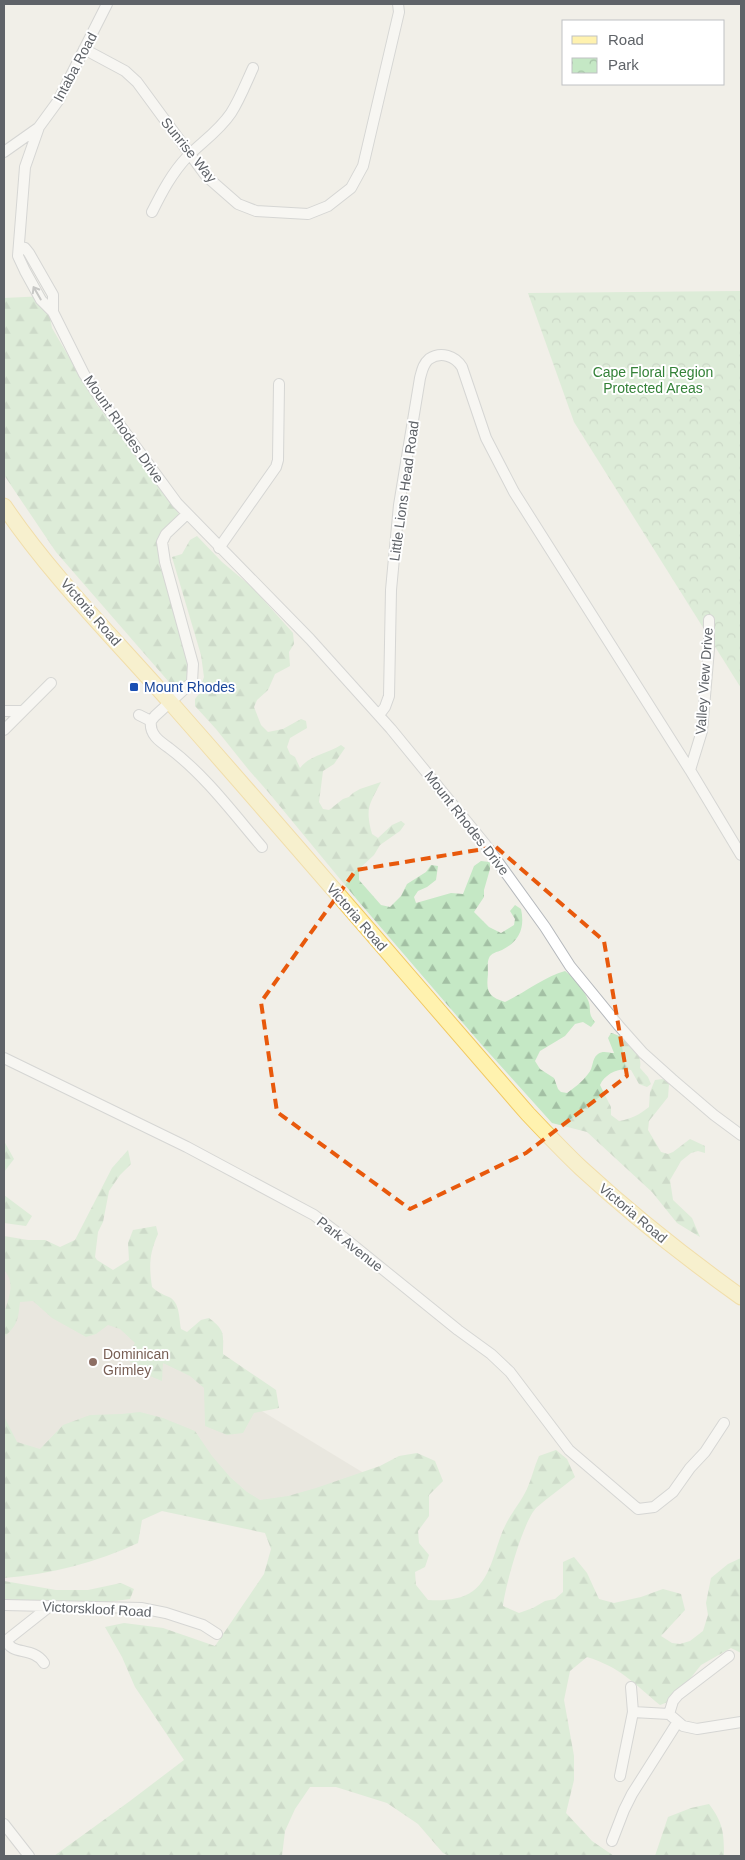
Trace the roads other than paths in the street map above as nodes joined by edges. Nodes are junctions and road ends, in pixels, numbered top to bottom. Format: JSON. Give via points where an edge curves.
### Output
{"nodes":[{"id":1,"x":107,"y":4,"type":"edge"},
{"id":2,"x":398,"y":4,"type":"edge"},
{"id":3,"x":84,"y":49,"type":"junction"},
{"id":4,"x":254,"y":68,"type":"dead end"},
{"id":5,"x":39,"y":127,"type":"junction"},
{"id":6,"x":4,"y":152,"type":"edge"},
{"id":7,"x":189,"y":155,"type":"junction"},
{"id":8,"x":152,"y":212,"type":"dead end"},
{"id":9,"x":53,"y":312,"type":"joint"},
{"id":10,"x":279,"y":384,"type":"dead end"},
{"id":11,"x":4,"y":506,"type":"edge"},
{"id":12,"x":187,"y":514,"type":"junction"},
{"id":13,"x":219,"y":548,"type":"junction"},
{"id":14,"x":709,"y":620,"type":"dead end"},
{"id":15,"x":51,"y":683,"type":"dead end"},
{"id":16,"x":170,"y":701,"type":"junction"},
{"id":17,"x":22,"y":710,"type":"junction"},
{"id":18,"x":4,"y":711,"type":"edge"},
{"id":19,"x":139,"y":715,"type":"dead end"},
{"id":20,"x":379,"y":715,"type":"junction"},
{"id":21,"x":151,"y":721,"type":"junction"},
{"id":22,"x":4,"y":730,"type":"edge"},
{"id":23,"x":690,"y":770,"type":"junction"},
{"id":24,"x":262,"y":847,"type":"dead end"},
{"id":25,"x":741,"y":855,"type":"edge"},
{"id":26,"x":4,"y":1058,"type":"edge"},
{"id":27,"x":741,"y":1135,"type":"edge"},
{"id":28,"x":741,"y":1297,"type":"edge"},
{"id":29,"x":724,"y":1423,"type":"dead end"},
{"id":30,"x":4,"y":1605,"type":"edge"},
{"id":31,"x":50,"y":1606,"type":"junction"},
{"id":32,"x":217,"y":1634,"type":"dead end"},
{"id":33,"x":729,"y":1656,"type":"dead end"},
{"id":34,"x":44,"y":1663,"type":"dead end"},
{"id":35,"x":632,"y":1687,"type":"dead end"},
{"id":36,"x":634,"y":1712,"type":"junction"},
{"id":37,"x":669,"y":1714,"type":"junction"},
{"id":38,"x":741,"y":1722,"type":"edge"},
{"id":39,"x":677,"y":1723,"type":"junction"},
{"id":40,"x":620,"y":1776,"type":"dead end"},
{"id":41,"x":4,"y":1824,"type":"edge"},
{"id":42,"x":612,"y":1841,"type":"dead end"},
{"id":43,"x":29,"y":1856,"type":"edge"}],
"edges":[{"from":1,"to":3,"type":"street","name":"Intaba Road"},
{"from":2,"to":7,"type":"street","name":"Sunrise Way","via":[[363,166],[351,188],[328,206],[308,214],[256,211],[238,204],[206,176]]},
{"from":3,"to":5,"type":"street","name":"Intaba Road","via":[[58,101]]},
{"from":3,"to":7,"type":"street","name":"Sunrise Way","via":[[125,71],[137,82]]},
{"from":4,"to":7,"type":"street","via":[[232,112],[217,131]]},
{"from":5,"to":6,"type":"street","name":"Intaba Road"},
{"from":5,"to":9,"type":"street","name":"Intaba Road","via":[[25,167],[20,247],[29,253],[53,295]]},
{"from":7,"to":8,"type":"street","via":[[164,187]]},
{"from":9,"to":12,"type":"street","name":"Mount Rhodes Drive","via":[[84,374]]},
{"from":10,"to":13,"type":"street","via":[[276,467]]},
{"from":11,"to":16,"type":"main road","name":"Victoria Road","via":[[20,530],[88,610]]},
{"from":12,"to":13,"type":"street","name":"Mount Rhodes Drive"},
{"from":12,"to":16,"type":"street","via":[[162,542],[194,673],[189,686]]},
{"from":13,"to":20,"type":"street","name":"Mount Rhodes Drive","via":[[310,639]]},
{"from":14,"to":23,"type":"street","name":"Valley View Drive","via":[[702,731]]},
{"from":15,"to":17,"type":"street"},
{"from":16,"to":21,"type":"street"},
{"from":16,"to":28,"type":"main road","name":"Victoria Road","via":[[528,1114],[631,1213]]},
{"from":17,"to":18,"type":"street"},
{"from":17,"to":22,"type":"street"},
{"from":19,"to":21,"type":"street"},
{"from":20,"to":23,"type":"street","name":"Little Lions Head Road","via":[[389,696],[392,590],[399,506],[420,378],[429,359],[449,356],[462,367],[486,438],[514,492]]},
{"from":20,"to":27,"type":"street","name":"Mount Rhodes Drive","via":[[485,844],[570,966],[619,1026],[672,1079]]},
{"from":21,"to":24,"type":"street","via":[[152,731],[159,742],[189,764]]},
{"from":23,"to":25,"type":"street"},
{"from":26,"to":29,"type":"street","name":"Park Avenue","via":[[187,1147],[322,1221],[502,1364],[569,1450],[638,1509],[654,1507],[673,1492],[706,1452]]},
{"from":30,"to":31,"type":"street","name":"Victorskloof Road"},
{"from":31,"to":32,"type":"street","name":"Victorskloof Road","via":[[147,1609],[203,1626]]},
{"from":31,"to":34,"type":"street","via":[[7,1640],[10,1646],[36,1654]]},
{"from":33,"to":37,"type":"street","via":[[676,1698]]},
{"from":35,"to":36,"type":"street"},
{"from":36,"to":37,"type":"street"},
{"from":36,"to":40,"type":"street"},
{"from":37,"to":39,"type":"street"},
{"from":38,"to":39,"type":"street","via":[[697,1729]]},
{"from":39,"to":42,"type":"street","via":[[632,1794]]},
{"from":41,"to":43,"type":"street"}]}
